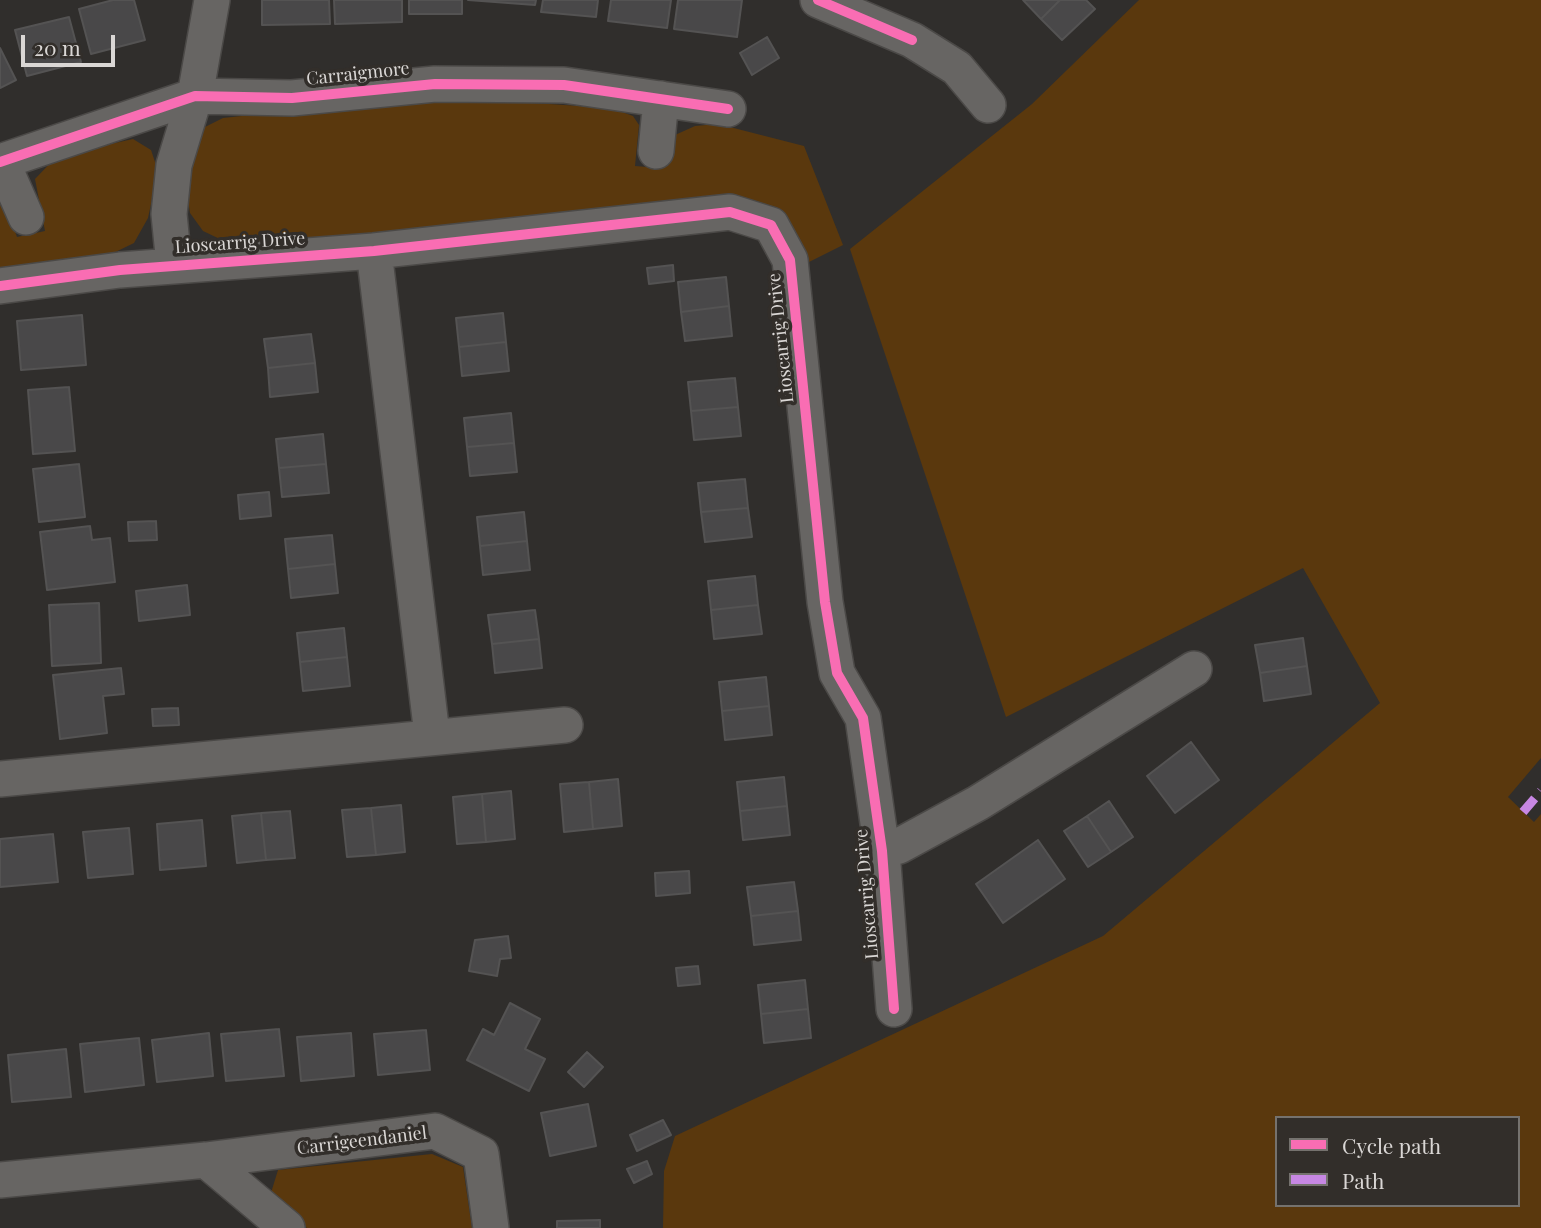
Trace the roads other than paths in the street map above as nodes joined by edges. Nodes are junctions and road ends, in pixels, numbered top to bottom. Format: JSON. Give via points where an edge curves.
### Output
{"nodes":[{"id":1,"x":212,"y":0,"type":"edge"},
{"id":2,"x":818,"y":0,"type":"edge"},
{"id":3,"x":195,"y":96,"type":"junction"},
{"id":4,"x":661,"y":99,"type":"junction"},
{"id":5,"x":988,"y":105,"type":"dead end"},
{"id":6,"x":728,"y":109,"type":"dead end"},
{"id":7,"x":656,"y":151,"type":"dead end"},
{"id":8,"x":1,"y":162,"type":"edge"},
{"id":9,"x":26,"y":217,"type":"dead end"},
{"id":10,"x":374,"y":251,"type":"junction"},
{"id":11,"x":174,"y":265,"type":"junction"},
{"id":12,"x":0,"y":286,"type":"edge"},
{"id":13,"x":1194,"y":670,"type":"dead end"},
{"id":14,"x":565,"y":725,"type":"dead end"},
{"id":15,"x":432,"y":735,"type":"junction"},
{"id":16,"x":0,"y":779,"type":"edge"},
{"id":17,"x":882,"y":851,"type":"junction"},
{"id":18,"x":894,"y":1009,"type":"dead end"},
{"id":19,"x":206,"y":1160,"type":"junction"},
{"id":20,"x":0,"y":1180,"type":"edge"},
{"id":21,"x":287,"y":1228,"type":"edge"},
{"id":22,"x":491,"y":1228,"type":"edge"}],
"edges":[{"from":1,"to":3,"type":"street"},
{"from":2,"to":5,"type":"street","via":[[912,40],[957,68]]},
{"from":3,"to":4,"type":"street","name":"Carraigmore","via":[[292,98],[435,84],[564,85]]},
{"from":3,"to":8,"type":"street","name":"Carraigmore"},
{"from":3,"to":11,"type":"street","via":[[174,165],[169,214]]},
{"from":4,"to":6,"type":"street","name":"Carraigmore"},
{"from":4,"to":7,"type":"street"},
{"from":8,"to":9,"type":"street"},
{"from":10,"to":11,"type":"street","name":"Lioscarrig Drive"},
{"from":10,"to":15,"type":"street"},
{"from":10,"to":17,"type":"street","name":"Lioscarrig Drive","via":[[730,212],[771,225],[790,260],[825,602],[837,673],[863,718]]},
{"from":11,"to":12,"type":"street","name":"Lioscarrig Drive"},
{"from":13,"to":17,"type":"street","name":"Lioscarrig Drive","via":[[978,803]]},
{"from":14,"to":15,"type":"street"},
{"from":15,"to":16,"type":"street"},
{"from":17,"to":18,"type":"street","name":"Lioscarrig Drive"},
{"from":19,"to":20,"type":"street","name":"Carrigeendaniel"},
{"from":19,"to":21,"type":"street"},
{"from":19,"to":22,"type":"street","name":"Carrigeendaniel","via":[[435,1131],[481,1154]]}]}
